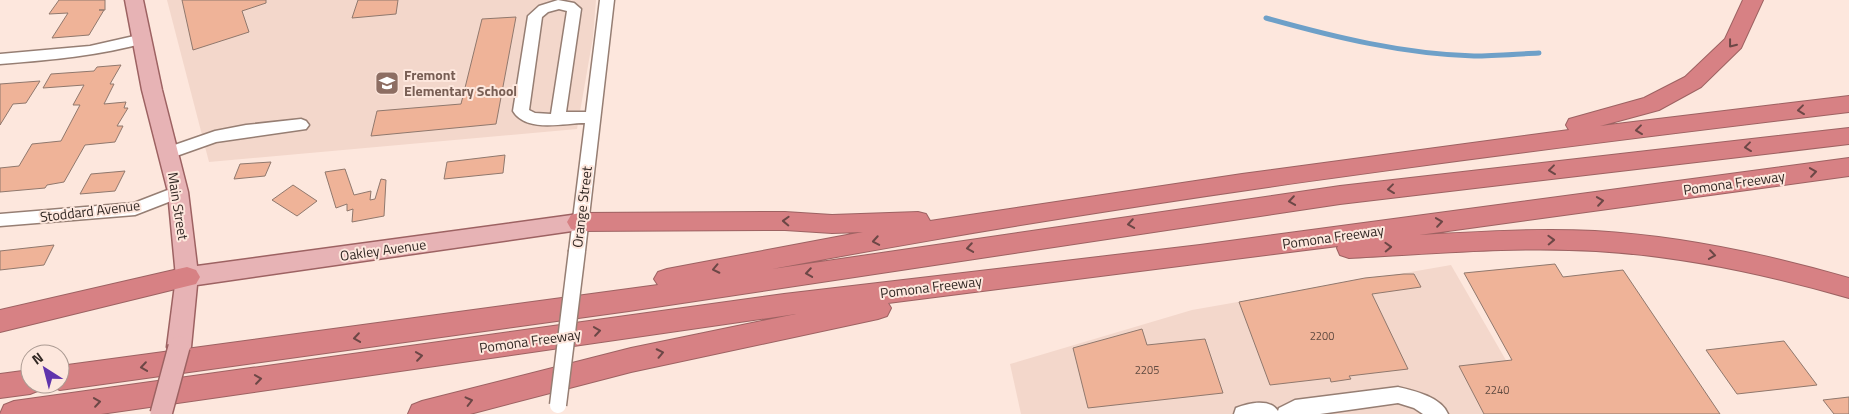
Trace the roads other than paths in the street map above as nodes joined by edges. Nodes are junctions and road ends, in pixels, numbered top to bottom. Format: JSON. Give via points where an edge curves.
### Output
{"nodes":[{"id":1,"x":134,"y":0,"type":"edge"},
{"id":2,"x":606,"y":0,"type":"edge"},
{"id":3,"x":1753,"y":0,"type":"edge"},
{"id":4,"x":143,"y":39,"type":"junction"},
{"id":5,"x":0,"y":59,"type":"edge"},
{"id":6,"x":1849,"y":104,"type":"edge"},
{"id":7,"x":593,"y":117,"type":"junction"},
{"id":8,"x":563,"y":118,"type":"junction"},
{"id":9,"x":301,"y":125,"type":"dead end"},
{"id":10,"x":1849,"y":136,"type":"edge"},
{"id":11,"x":168,"y":153,"type":"junction"},
{"id":12,"x":1385,"y":163,"type":"junction"},
{"id":13,"x":1848,"y":168,"type":"edge"},
{"id":14,"x":178,"y":192,"type":"junction"},
{"id":15,"x":1079,"y":206,"type":"junction"},
{"id":16,"x":0,"y":220,"type":"edge"},
{"id":17,"x":579,"y":222,"type":"junction"},
{"id":18,"x":1200,"y":255,"type":"junction"},
{"id":19,"x":1071,"y":270,"type":"junction"},
{"id":20,"x":1849,"y":288,"type":"edge"},
{"id":21,"x":186,"y":289,"type":"junction"},
{"id":22,"x":0,"y":320,"type":"edge"},
{"id":23,"x":423,"y":329,"type":"junction"},
{"id":24,"x":70,"y":377,"type":"edge"},
{"id":25,"x":20,"y":383,"type":"edge"},
{"id":26,"x":0,"y":386,"type":"edge"},
{"id":27,"x":558,"y":410,"type":"edge"},
{"id":28,"x":1429,"y":411,"type":"edge"},
{"id":29,"x":14,"y":414,"type":"edge"},
{"id":30,"x":161,"y":414,"type":"edge"},
{"id":31,"x":422,"y":414,"type":"edge"},
{"id":32,"x":1244,"y":414,"type":"edge"},
{"id":33,"x":1270,"y":414,"type":"edge"},
{"id":34,"x":1286,"y":414,"type":"edge"}],
"edges":[{"from":1,"to":4,"type":"main road","name":"Main Street"},
{"from":2,"to":7,"type":"street","name":"Orange Street"},
{"from":3,"to":12,"type":"highway","one_way":true,"via":[[1734,43],[1693,82],[1651,104],[1588,123]]},
{"from":4,"to":5,"type":"street","via":[[87,52]]},
{"from":4,"to":11,"type":"main road","name":"Main Street"},
{"from":6,"to":12,"type":"highway","one_way":true},
{"from":7,"to":8,"type":"street"},
{"from":7,"to":17,"type":"street","name":"Orange Street"},
{"from":8,"to":8,"type":"street","via":[[558,114],[574,10],[570,4],[562,2],[551,4],[534,16],[521,111],[525,117],[534,119]]},
{"from":9,"to":11,"type":"lane","via":[[215,137]]},
{"from":10,"to":23,"type":"highway","name":"Pomona Freeway","one_way":true,"via":[[1340,194]]},
{"from":11,"to":14,"type":"main road","name":"Main Street"},
{"from":12,"to":15,"type":"highway"},
{"from":18,"to":13,"type":"highway","name":"Pomona Freeway","one_way":true},
{"from":14,"to":16,"type":"street","name":"Stoddard Avenue","via":[[135,208]]},
{"from":14,"to":21,"type":"main road","name":"Main Street"},
{"from":15,"to":17,"type":"highway","one_way":true,"via":[[950,220],[832,224],[785,221]]},
{"from":15,"to":23,"type":"highway","one_way":true,"via":[[749,262]]},
{"from":17,"to":21,"type":"main road","name":"Oakley Avenue"},
{"from":17,"to":27,"type":"street","name":"Orange Street","bridge":true},
{"from":18,"to":19,"type":"highway","name":"Pomona Freeway"},
{"from":18,"to":20,"type":"highway","one_way":true,"via":[[1559,240],[1638,245],[1720,256]]},
{"from":29,"to":19,"type":"highway","name":"Pomona Freeway","one_way":true,"via":[[784,305]]},
{"from":31,"to":19,"type":"highway","one_way":true,"via":[[631,360]]},
{"from":21,"to":22,"type":"highway"},
{"from":21,"to":30,"type":"main road","name":"Main Street","bridge":true,"via":[[179,347]]},
{"from":23,"to":24,"type":"highway","name":"Pomona Freeway","one_way":true},
{"from":25,"to":26,"type":"highway"},
{"from":28,"to":34,"type":"street","via":[[1419,401],[1398,396],[1295,409]]},
{"from":32,"to":33,"type":"street","via":[[1266,411]]}]}
